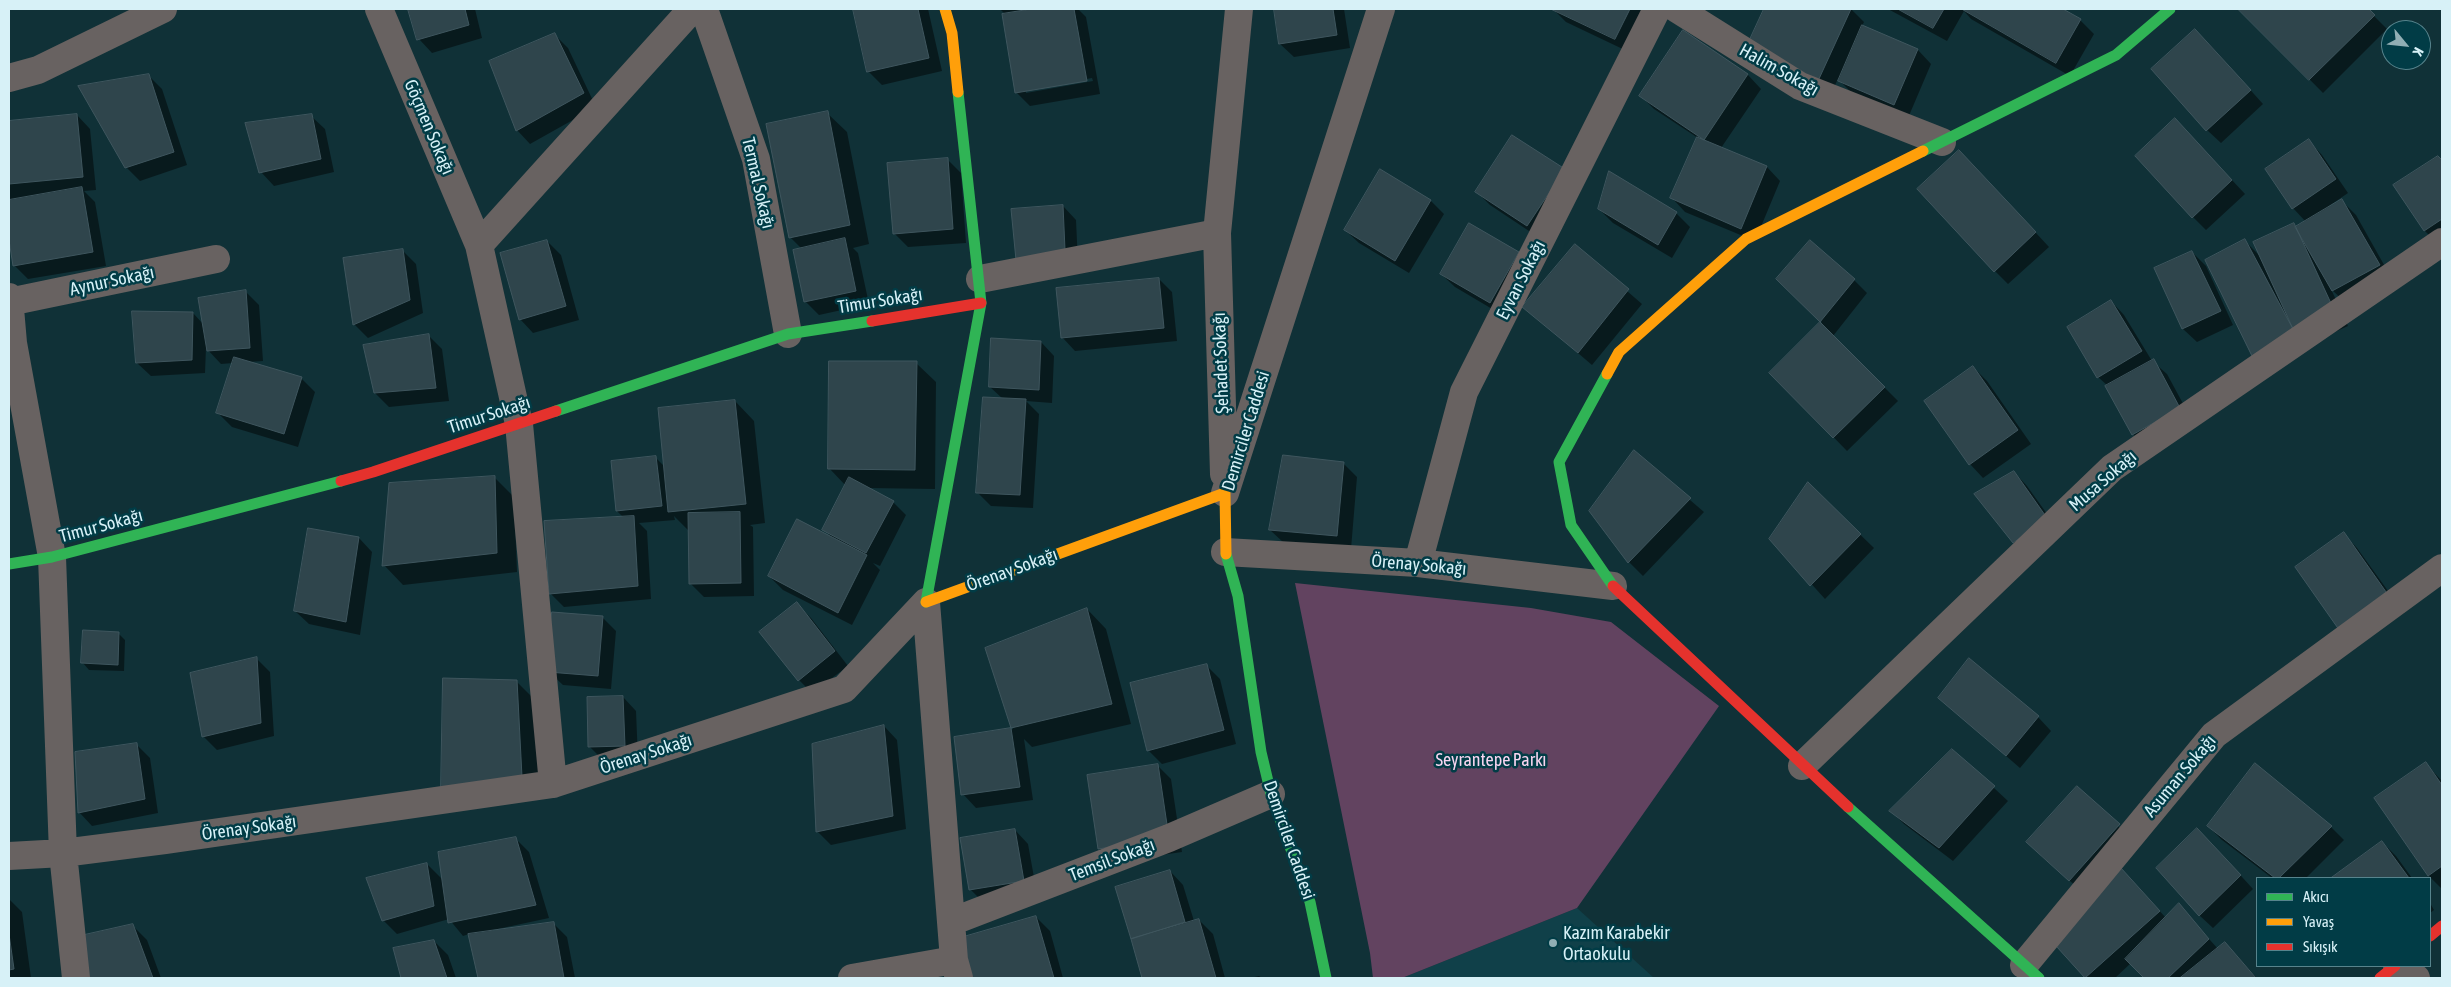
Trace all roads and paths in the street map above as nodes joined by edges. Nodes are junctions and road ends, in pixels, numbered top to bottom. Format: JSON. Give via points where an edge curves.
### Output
{"nodes":[{"id":1,"x":164,"y":9,"type":"edge"},
{"id":2,"x":379,"y":9,"type":"edge"},
{"id":3,"x":692,"y":9,"type":"edge"},
{"id":4,"x":704,"y":9,"type":"edge"},
{"id":5,"x":944,"y":9,"type":"edge"},
{"id":6,"x":1239,"y":9,"type":"edge"},
{"id":7,"x":1381,"y":9,"type":"edge"},
{"id":8,"x":1657,"y":9,"type":"edge"},
{"id":9,"x":1677,"y":9,"type":"edge"},
{"id":10,"x":2164,"y":10,"type":"edge"},
{"id":11,"x":9,"y":78,"type":"edge"},
{"id":12,"x":1942,"y":142,"type":"junction"},
{"id":13,"x":1217,"y":233,"type":"junction"},
{"id":14,"x":2442,"y":242,"type":"edge"},
{"id":15,"x":479,"y":245,"type":"junction"},
{"id":16,"x":216,"y":259,"type":"dead end"},
{"id":17,"x":980,"y":291,"type":"junction"},
{"id":18,"x":9,"y":300,"type":"edge"},
{"id":19,"x":788,"y":334,"type":"junction"},
{"id":20,"x":518,"y":424,"type":"junction"},
{"id":21,"x":1225,"y":493,"type":"junction"},
{"id":22,"x":1225,"y":552,"type":"junction"},
{"id":23,"x":52,"y":557,"type":"junction"},
{"id":24,"x":1418,"y":563,"type":"junction"},
{"id":25,"x":9,"y":564,"type":"edge"},
{"id":26,"x":2442,"y":568,"type":"edge"},
{"id":27,"x":1613,"y":586,"type":"junction"},
{"id":28,"x":926,"y":602,"type":"junction"},
{"id":29,"x":1802,"y":766,"type":"junction"},
{"id":30,"x":553,"y":784,"type":"junction"},
{"id":31,"x":1272,"y":794,"type":"junction"},
{"id":32,"x":63,"y":853,"type":"junction"},
{"id":33,"x":9,"y":856,"type":"edge"},
{"id":34,"x":951,"y":922,"type":"junction"},
{"id":35,"x":2442,"y":926,"type":"edge"},
{"id":36,"x":2431,"y":935,"type":"edge"},
{"id":37,"x":2395,"y":967,"type":"edge"},
{"id":38,"x":2398,"y":967,"type":"edge"},
{"id":39,"x":957,"y":969,"type":"edge"},
{"id":40,"x":2031,"y":972,"type":"edge"},
{"id":41,"x":76,"y":978,"type":"edge"},
{"id":42,"x":852,"y":978,"type":"edge"},
{"id":43,"x":1326,"y":978,"type":"edge"},
{"id":44,"x":2380,"y":978,"type":"edge"},
{"id":45,"x":2416,"y":978,"type":"edge"}],
"edges":[{"from":1,"to":11,"type":"street","via":[[38,70]]},
{"from":2,"to":15,"type":"street","name":"Göçmen Sokağı"},
{"from":3,"to":15,"type":"street"},
{"from":4,"to":19,"type":"street","name":"Termal Sokağı","via":[[756,159]]},
{"from":5,"to":17,"type":"street","via":[[952,33]]},
{"from":6,"to":13,"type":"street","name":"Şehadet Sokağı"},
{"from":7,"to":21,"type":"street","name":"Demirciler Caddesi"},
{"from":8,"to":24,"type":"street","name":"Eyvan Sokağı","via":[[1464,392]]},
{"from":9,"to":12,"type":"street","name":"Halim Sokağı","via":[[1800,86]]},
{"from":10,"to":12,"type":"street","via":[[2116,55]]},
{"from":12,"to":27,"type":"street","via":[[1746,239],[1619,352],[1559,462],[1571,525]]},
{"from":13,"to":17,"type":"street"},
{"from":13,"to":21,"type":"street","name":"Şehadet Sokağı"},
{"from":14,"to":29,"type":"street","name":"Musa Sokağı","via":[[2112,468]]},
{"from":15,"to":20,"type":"street","name":"Göçmen Sokağı"},
{"from":16,"to":18,"type":"street","name":"Aynur Sokağı"},
{"from":17,"to":19,"type":"street","name":"Timur Sokağı"},
{"from":17,"to":28,"type":"street"},
{"from":18,"to":23,"type":"street","via":[[13,343]]},
{"from":19,"to":20,"type":"street","name":"Timur Sokağı"},
{"from":20,"to":23,"type":"street","name":"Timur Sokağı","via":[[372,472]]},
{"from":20,"to":30,"type":"street","name":"Göçmen Sokağı"},
{"from":21,"to":22,"type":"street","name":"Demirciler Caddesi"},
{"from":21,"to":28,"type":"street","name":"Örenay Sokağı"},
{"from":22,"to":24,"type":"street","name":"Örenay Sokağı"},
{"from":22,"to":31,"type":"street","name":"Demirciler Caddesi","via":[[1238,596],[1261,752]]},
{"from":23,"to":25,"type":"street","name":"Timur Sokağı"},
{"from":23,"to":32,"type":"street"},
{"from":24,"to":27,"type":"street","name":"Örenay Sokağı"},
{"from":26,"to":40,"type":"street","name":"Asuman Sokağı","via":[[2214,734]]},
{"from":27,"to":29,"type":"street"},
{"from":28,"to":30,"type":"street","name":"Örenay Sokağı","via":[[844,689]]},
{"from":28,"to":34,"type":"street"},
{"from":29,"to":40,"type":"street"},
{"from":30,"to":32,"type":"street","name":"Örenay Sokağı"},
{"from":31,"to":34,"type":"street","name":"Temsil Sokağı","via":[[1169,838]]},
{"from":31,"to":43,"type":"street","name":"Demirciler Caddesi","via":[[1310,902]]},
{"from":32,"to":33,"type":"street","name":"Örenay Sokağı"},
{"from":32,"to":41,"type":"street"},
{"from":34,"to":39,"type":"street"},
{"from":35,"to":36,"type":"street"},
{"from":37,"to":44,"type":"street"},
{"from":38,"to":45,"type":"street"},
{"from":39,"to":42,"type":"street"}]}
